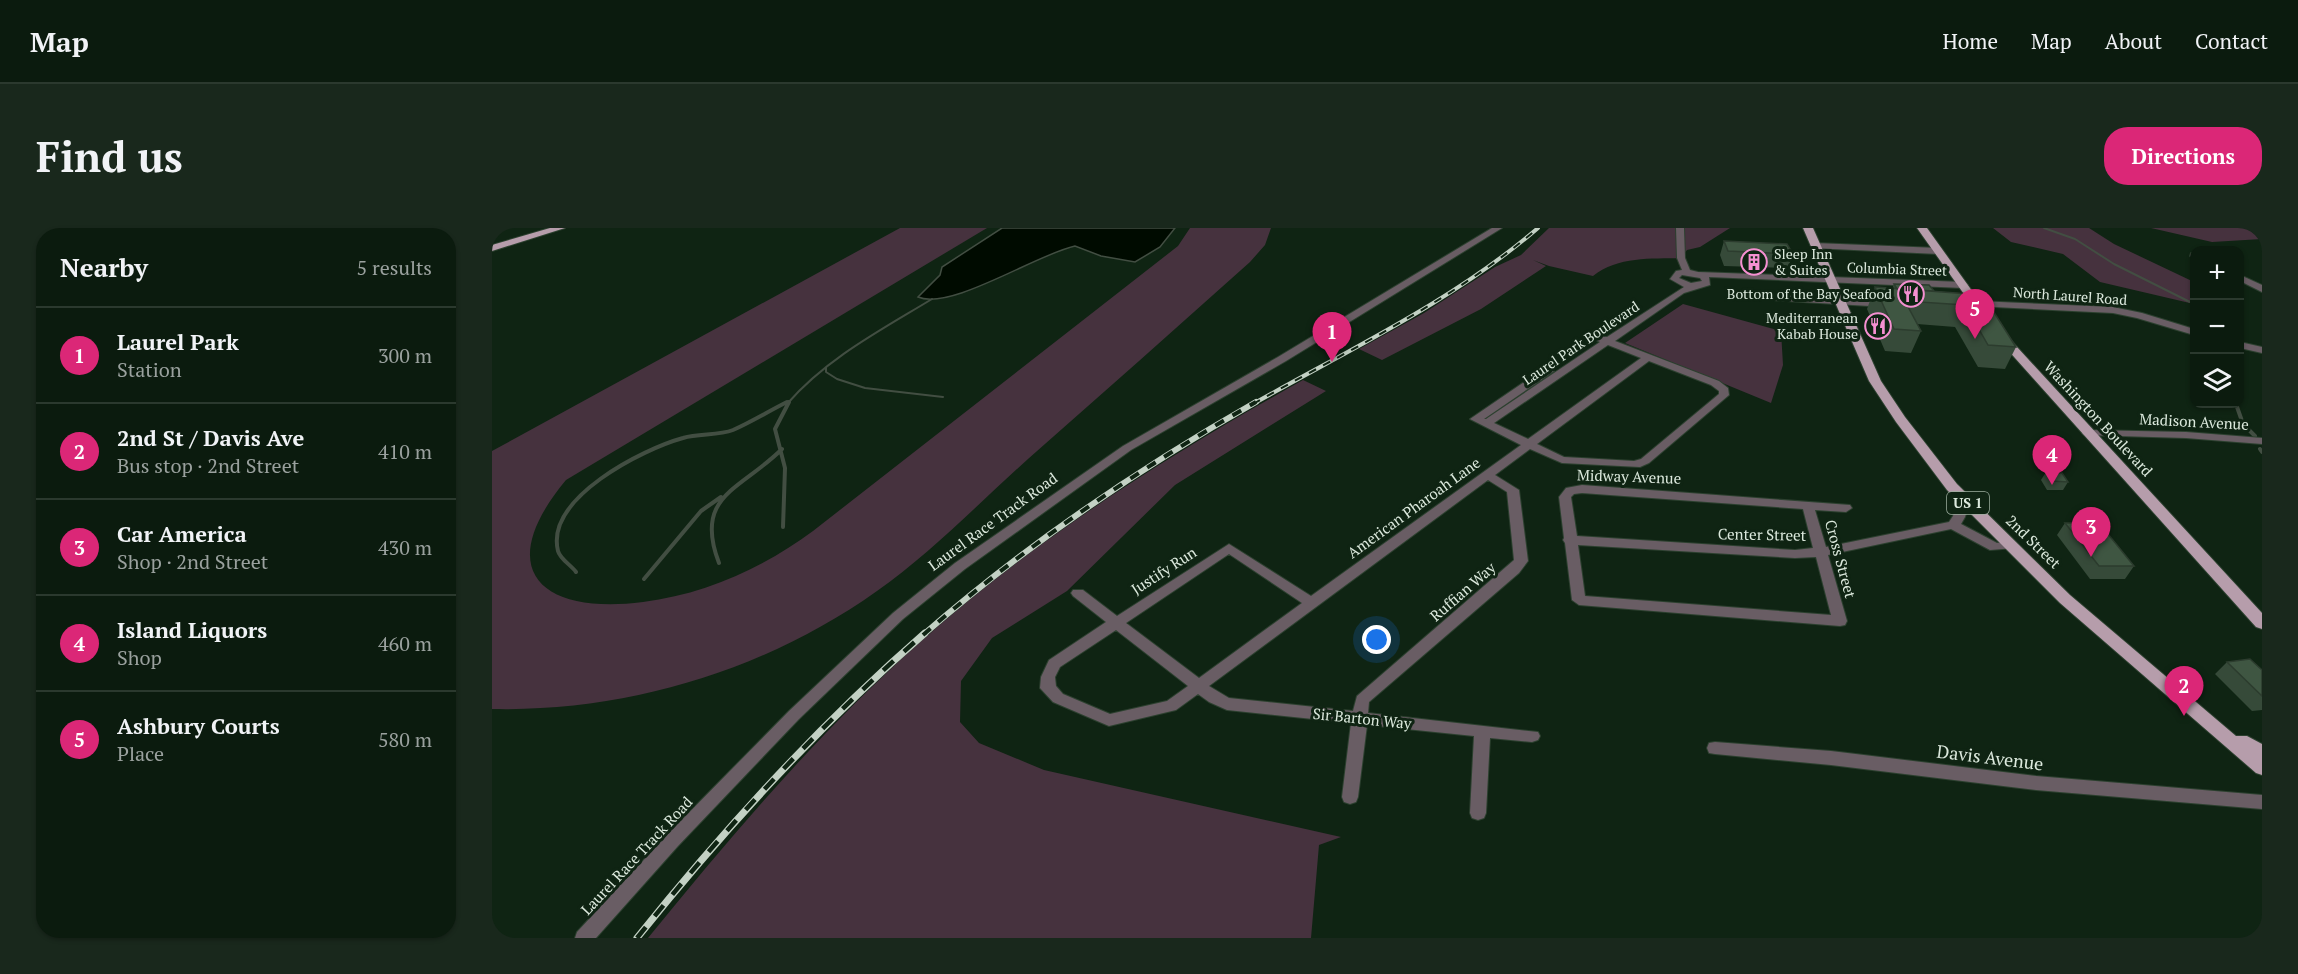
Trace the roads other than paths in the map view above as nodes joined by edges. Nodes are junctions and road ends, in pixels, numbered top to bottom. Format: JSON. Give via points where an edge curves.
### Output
{"nodes":[{"id":1,"x":526,"y":228,"type":"edge"},
{"id":2,"x":560,"y":228,"type":"edge"},
{"id":3,"x":1498,"y":228,"type":"edge"},
{"id":4,"x":1680,"y":228,"type":"edge"},
{"id":5,"x":1808,"y":228,"type":"edge"},
{"id":6,"x":1922,"y":228,"type":"edge"},
{"id":7,"x":492,"y":238,"type":"edge"},
{"id":8,"x":1815,"y":246,"type":"junction"},
{"id":9,"x":492,"y":248,"type":"edge"},
{"id":10,"x":1938,"y":251,"type":"junction"},
{"id":11,"x":1687,"y":272,"type":"junction"},
{"id":12,"x":1700,"y":274,"type":"junction"},
{"id":13,"x":1734,"y":276,"type":"junction"},
{"id":14,"x":1829,"y":280,"type":"junction"},
{"id":15,"x":2244,"y":280,"type":"edge"},
{"id":16,"x":1676,"y":281,"type":"junction"},
{"id":17,"x":1707,"y":283,"type":"junction"},
{"id":18,"x":1963,"y":285,"type":"junction"},
{"id":19,"x":1692,"y":286,"type":"junction"},
{"id":20,"x":2262,"y":289,"type":"edge"},
{"id":21,"x":1773,"y":298,"type":"dead end"},
{"id":22,"x":1838,"y":301,"type":"junction"},
{"id":23,"x":1897,"y":305,"type":"edge"},
{"id":24,"x":1962,"y":308,"type":"edge"},
{"id":25,"x":1985,"y":315,"type":"junction"},
{"id":26,"x":2190,"y":331,"type":"edge"},
{"id":27,"x":1602,"y":339,"type":"junction"},
{"id":28,"x":2244,"y":346,"type":"edge"},
{"id":29,"x":2262,"y":350,"type":"edge"},
{"id":30,"x":1648,"y":357,"type":"junction"},
{"id":31,"x":2088,"y":433,"type":"junction"},
{"id":32,"x":2262,"y":441,"type":"edge"},
{"id":33,"x":1529,"y":445,"type":"junction"},
{"id":34,"x":1487,"y":475,"type":"junction"},
{"id":35,"x":1964,"y":500,"type":"junction"},
{"id":36,"x":1808,"y":505,"type":"junction"},
{"id":37,"x":1846,"y":508,"type":"dead end"},
{"id":38,"x":1953,"y":525,"type":"junction"},
{"id":39,"x":1569,"y":540,"type":"junction"},
{"id":40,"x":2010,"y":545,"type":"junction"},
{"id":41,"x":1822,"y":552,"type":"junction"},
{"id":42,"x":1078,"y":593,"type":"dead end"},
{"id":43,"x":1312,"y":603,"type":"junction"},
{"id":44,"x":1840,"y":621,"type":"joint"},
{"id":45,"x":1117,"y":622,"type":"junction"},
{"id":46,"x":2262,"y":623,"type":"edge"},
{"id":47,"x":1199,"y":686,"type":"junction"},
{"id":48,"x":1361,"y":719,"type":"junction"},
{"id":49,"x":2205,"y":720,"type":"junction"},
{"id":50,"x":1482,"y":730,"type":"junction"},
{"id":51,"x":1532,"y":736,"type":"dead end"},
{"id":52,"x":1715,"y":748,"type":"dead end"},
{"id":53,"x":2262,"y":753,"type":"edge"},
{"id":54,"x":2262,"y":768,"type":"edge"},
{"id":55,"x":1350,"y":797,"type":"dead end"},
{"id":56,"x":2262,"y":802,"type":"edge"},
{"id":57,"x":1478,"y":813,"type":"dead end"},
{"id":58,"x":584,"y":938,"type":"edge"}],
"edges":[{"from":1,"to":7,"type":"main road"},
{"from":2,"to":9,"type":"main road"},
{"from":3,"to":58,"type":"street","name":"Laurel Race Track Road","via":[[1127,448],[960,566],[898,616],[794,715]]},
{"from":4,"to":11,"type":"street","via":[[1681,258]]},
{"from":5,"to":8,"type":"main road","name":"2nd Street","number":"US 1"},
{"from":6,"to":10,"type":"main road","name":"Washington Boulevard"},
{"from":8,"to":10,"type":"street"},
{"from":8,"to":14,"type":"main road","name":"2nd Street","number":"US 1"},
{"from":10,"to":18,"type":"main road","name":"Washington Boulevard"},
{"from":11,"to":12,"type":"street","name":"Laurel Park Boulevard"},
{"from":11,"to":16,"type":"street","name":"Laurel Park Boulevard","via":[[1676,274]]},
{"from":12,"to":13,"type":"street","name":"Laurel Park Boulevard"},
{"from":12,"to":17,"type":"street","via":[[1707,278]]},
{"from":13,"to":14,"type":"street","name":"Laurel Park Boulevard"},
{"from":13,"to":17,"type":"street","name":"Laurel Park Boulevard"},
{"from":14,"to":18,"type":"street","name":"Columbia Street"},
{"from":14,"to":22,"type":"main road","name":"2nd Street","number":"US 1"},
{"from":15,"to":20,"type":"street"},
{"from":16,"to":19,"type":"street","name":"Laurel Park Boulevard"},
{"from":16,"to":27,"type":"street","name":"Laurel Park Boulevard","via":[[1672,288]]},
{"from":17,"to":19,"type":"street","name":"Laurel Park Boulevard"},
{"from":18,"to":25,"type":"main road","name":"Washington Boulevard"},
{"from":19,"to":27,"type":"street","name":"Laurel Park Boulevard"},
{"from":21,"to":22,"type":"street"},
{"from":22,"to":23,"type":"street"},
{"from":22,"to":35,"type":"main road","name":"2nd Street","number":"US 1","via":[[1886,400]]},
{"from":24,"to":25,"type":"street","name":"North Laurel Road"},
{"from":25,"to":26,"type":"street","name":"North Laurel Road","via":[[2114,310]]},
{"from":25,"to":31,"type":"main road","name":"Washington Boulevard"},
{"from":27,"to":30,"type":"street"},
{"from":27,"to":33,"type":"street","name":"Laurel Park Boulevard","via":[[1481,422]]},
{"from":28,"to":29,"type":"street"},
{"from":30,"to":33,"type":"street","name":"American Pharoah Lane"},
{"from":30,"to":33,"type":"street","via":[[1715,384],[1724,390],[1724,395],[1636,465],[1569,461]]},
{"from":31,"to":32,"type":"street","name":"Madison Avenue"},
{"from":31,"to":46,"type":"main road","name":"Washington Boulevard"},
{"from":33,"to":34,"type":"street","name":"American Pharoah Lane"},
{"from":34,"to":43,"type":"street","name":"American Pharoah Lane"},
{"from":34,"to":48,"type":"street","name":"Ruffian Way","via":[[1509,486],[1514,494],[1521,561],[1362,700]]},
{"from":35,"to":38,"type":"street"},
{"from":35,"to":40,"type":"main road","name":"2nd Street","number":"US 1"},
{"from":36,"to":37,"type":"street","name":"Midway Avenue"},
{"from":36,"to":39,"type":"street","name":"Midway Avenue","via":[[1575,489],[1565,497]]},
{"from":36,"to":41,"type":"street","name":"Cross Street"},
{"from":38,"to":40,"type":"street","via":[[1995,547]]},
{"from":38,"to":41,"type":"street","name":"Center Street"},
{"from":39,"to":41,"type":"street","name":"Center Street","via":[[1758,553]]},
{"from":39,"to":44,"type":"street","name":"Midway Avenue","via":[[1579,600]]},
{"from":40,"to":49,"type":"main road","name":"2nd Street","number":"US 1","via":[[2065,599]]},
{"from":41,"to":44,"type":"street","name":"Cross Street"},
{"from":42,"to":45,"type":"street","name":"Sir Barton Way"},
{"from":43,"to":45,"type":"street","name":"Justify Run","via":[[1229,548]]},
{"from":43,"to":47,"type":"street","name":"American Pharoah Lane"},
{"from":45,"to":47,"type":"street","name":"Sir Barton Way"},
{"from":45,"to":47,"type":"street","name":"Justify Run","via":[[1054,664],[1048,688],[1058,698],[1109,720],[1171,706]]},
{"from":47,"to":48,"type":"street","name":"Sir Barton Way","via":[[1214,698],[1240,708]]},
{"from":48,"to":50,"type":"street","name":"Sir Barton Way"},
{"from":48,"to":55,"type":"street"},
{"from":49,"to":53,"type":"main road"},
{"from":49,"to":54,"type":"main road","name":"2nd Street","number":"US 1"},
{"from":50,"to":51,"type":"street","name":"Sir Barton Way"},
{"from":50,"to":57,"type":"street"},
{"from":52,"to":56,"type":"street","name":"Davis Avenue","via":[[2036,783]]}]}
